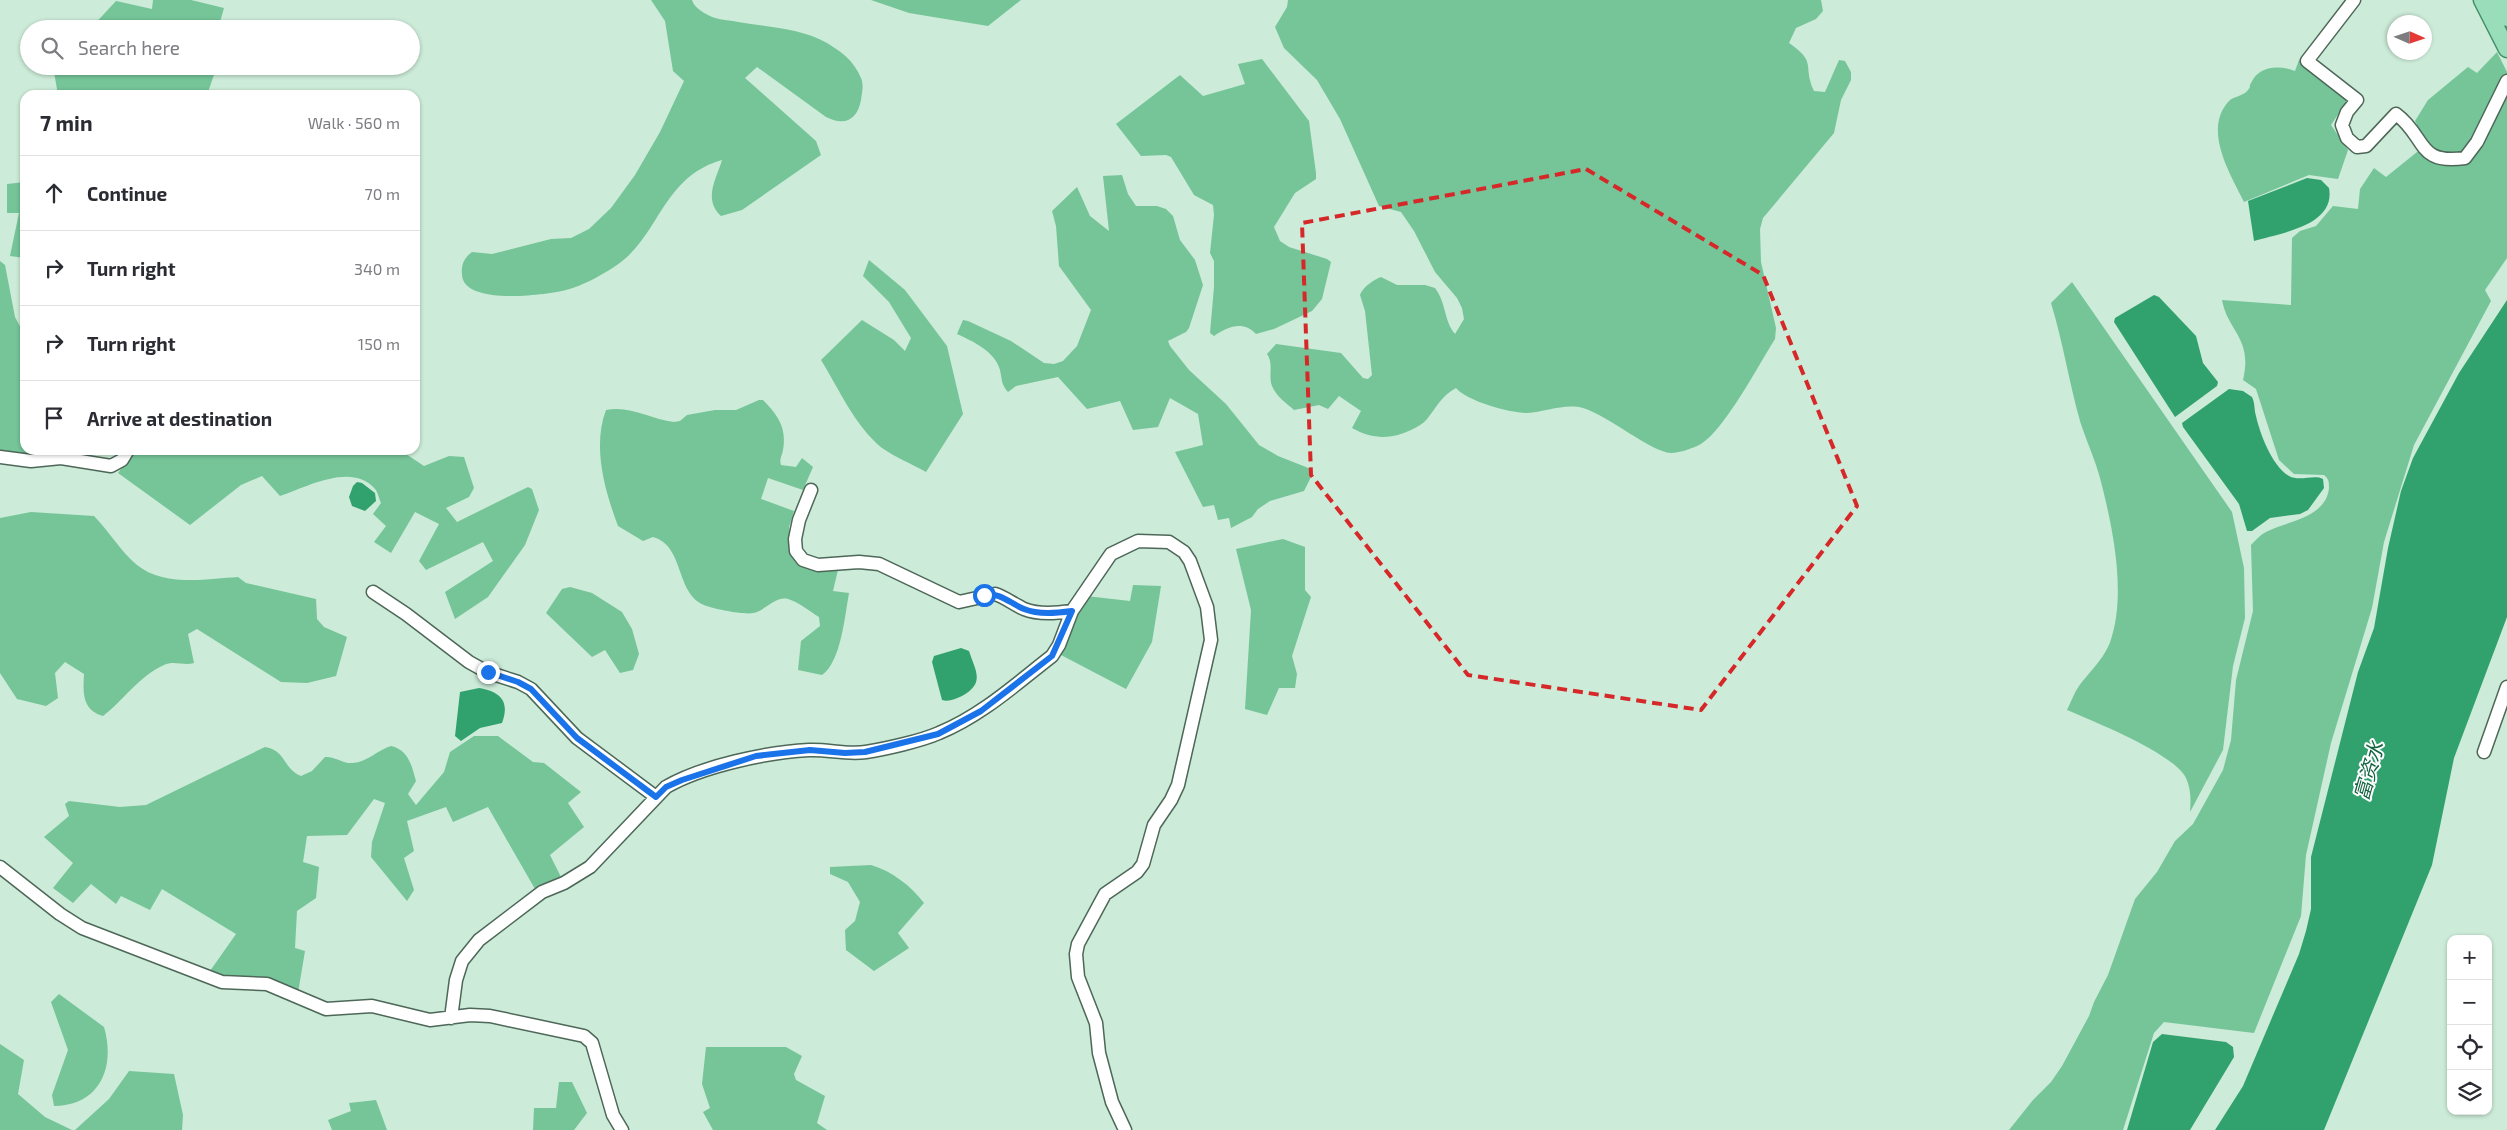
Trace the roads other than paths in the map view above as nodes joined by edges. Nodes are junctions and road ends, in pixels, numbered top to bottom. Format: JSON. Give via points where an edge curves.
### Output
{"nodes":[{"id":1,"x":2354,"y":0,"type":"edge"},
{"id":2,"x":2482,"y":0,"type":"edge"},
{"id":3,"x":2498,"y":0,"type":"edge"},
{"id":4,"x":2507,"y":18,"type":"edge"},
{"id":5,"x":2507,"y":48,"type":"edge"},
{"id":6,"x":2507,"y":81,"type":"edge"},
{"id":7,"x":125,"y":455,"type":"edge"},
{"id":8,"x":0,"y":457,"type":"edge"},
{"id":9,"x":811,"y":490,"type":"dead end"},
{"id":10,"x":372,"y":592,"type":"dead end"},
{"id":11,"x":1072,"y":611,"type":"junction"},
{"id":12,"x":2507,"y":687,"type":"edge"},
{"id":13,"x":2484,"y":752,"type":"dead end"},
{"id":14,"x":656,"y":797,"type":"junction"},
{"id":15,"x":0,"y":867,"type":"edge"},
{"id":16,"x":451,"y":1018,"type":"junction"},
{"id":17,"x":622,"y":1130,"type":"edge"},
{"id":18,"x":1125,"y":1130,"type":"edge"}],
"edges":[{"from":1,"to":6,"type":"street","via":[[2307,61],[2358,100],[2347,112],[2342,125],[2347,138],[2357,146],[2366,146],[2396,114],[2425,148],[2439,159],[2466,158]]},
{"from":2,"to":5,"type":"main road"},
{"from":3,"to":4,"type":"main road"},
{"from":7,"to":8,"type":"street","via":[[111,466],[61,458],[31,461]]},
{"from":9,"to":11,"type":"street","via":[[795,539],[796,551],[803,560],[818,565],[879,564],[959,602],[995,594],[1035,612]]},
{"from":10,"to":14,"type":"street","via":[[469,662],[531,689],[577,738]]},
{"from":11,"to":14,"type":"street","via":[[1052,656],[981,711],[938,734],[865,752],[810,750],[756,756],[682,780],[666,787]]},
{"from":11,"to":18,"type":"street","via":[[1111,554],[1138,541],[1169,542],[1184,552],[1190,561],[1207,607],[1211,630],[1199,699],[1178,785],[1154,825],[1143,864],[1105,894],[1078,944],[1078,977],[1096,1023],[1099,1053],[1112,1102]]},
{"from":12,"to":13,"type":"street"},
{"from":14,"to":16,"type":"street","via":[[590,867],[542,892],[479,940],[462,961]]},
{"from":15,"to":16,"type":"street","via":[[82,928],[222,982],[267,984],[326,1009],[369,1006],[430,1020]]},
{"from":16,"to":17,"type":"street","via":[[470,1015],[497,1017],[584,1036],[590,1040],[612,1115]]}]}
